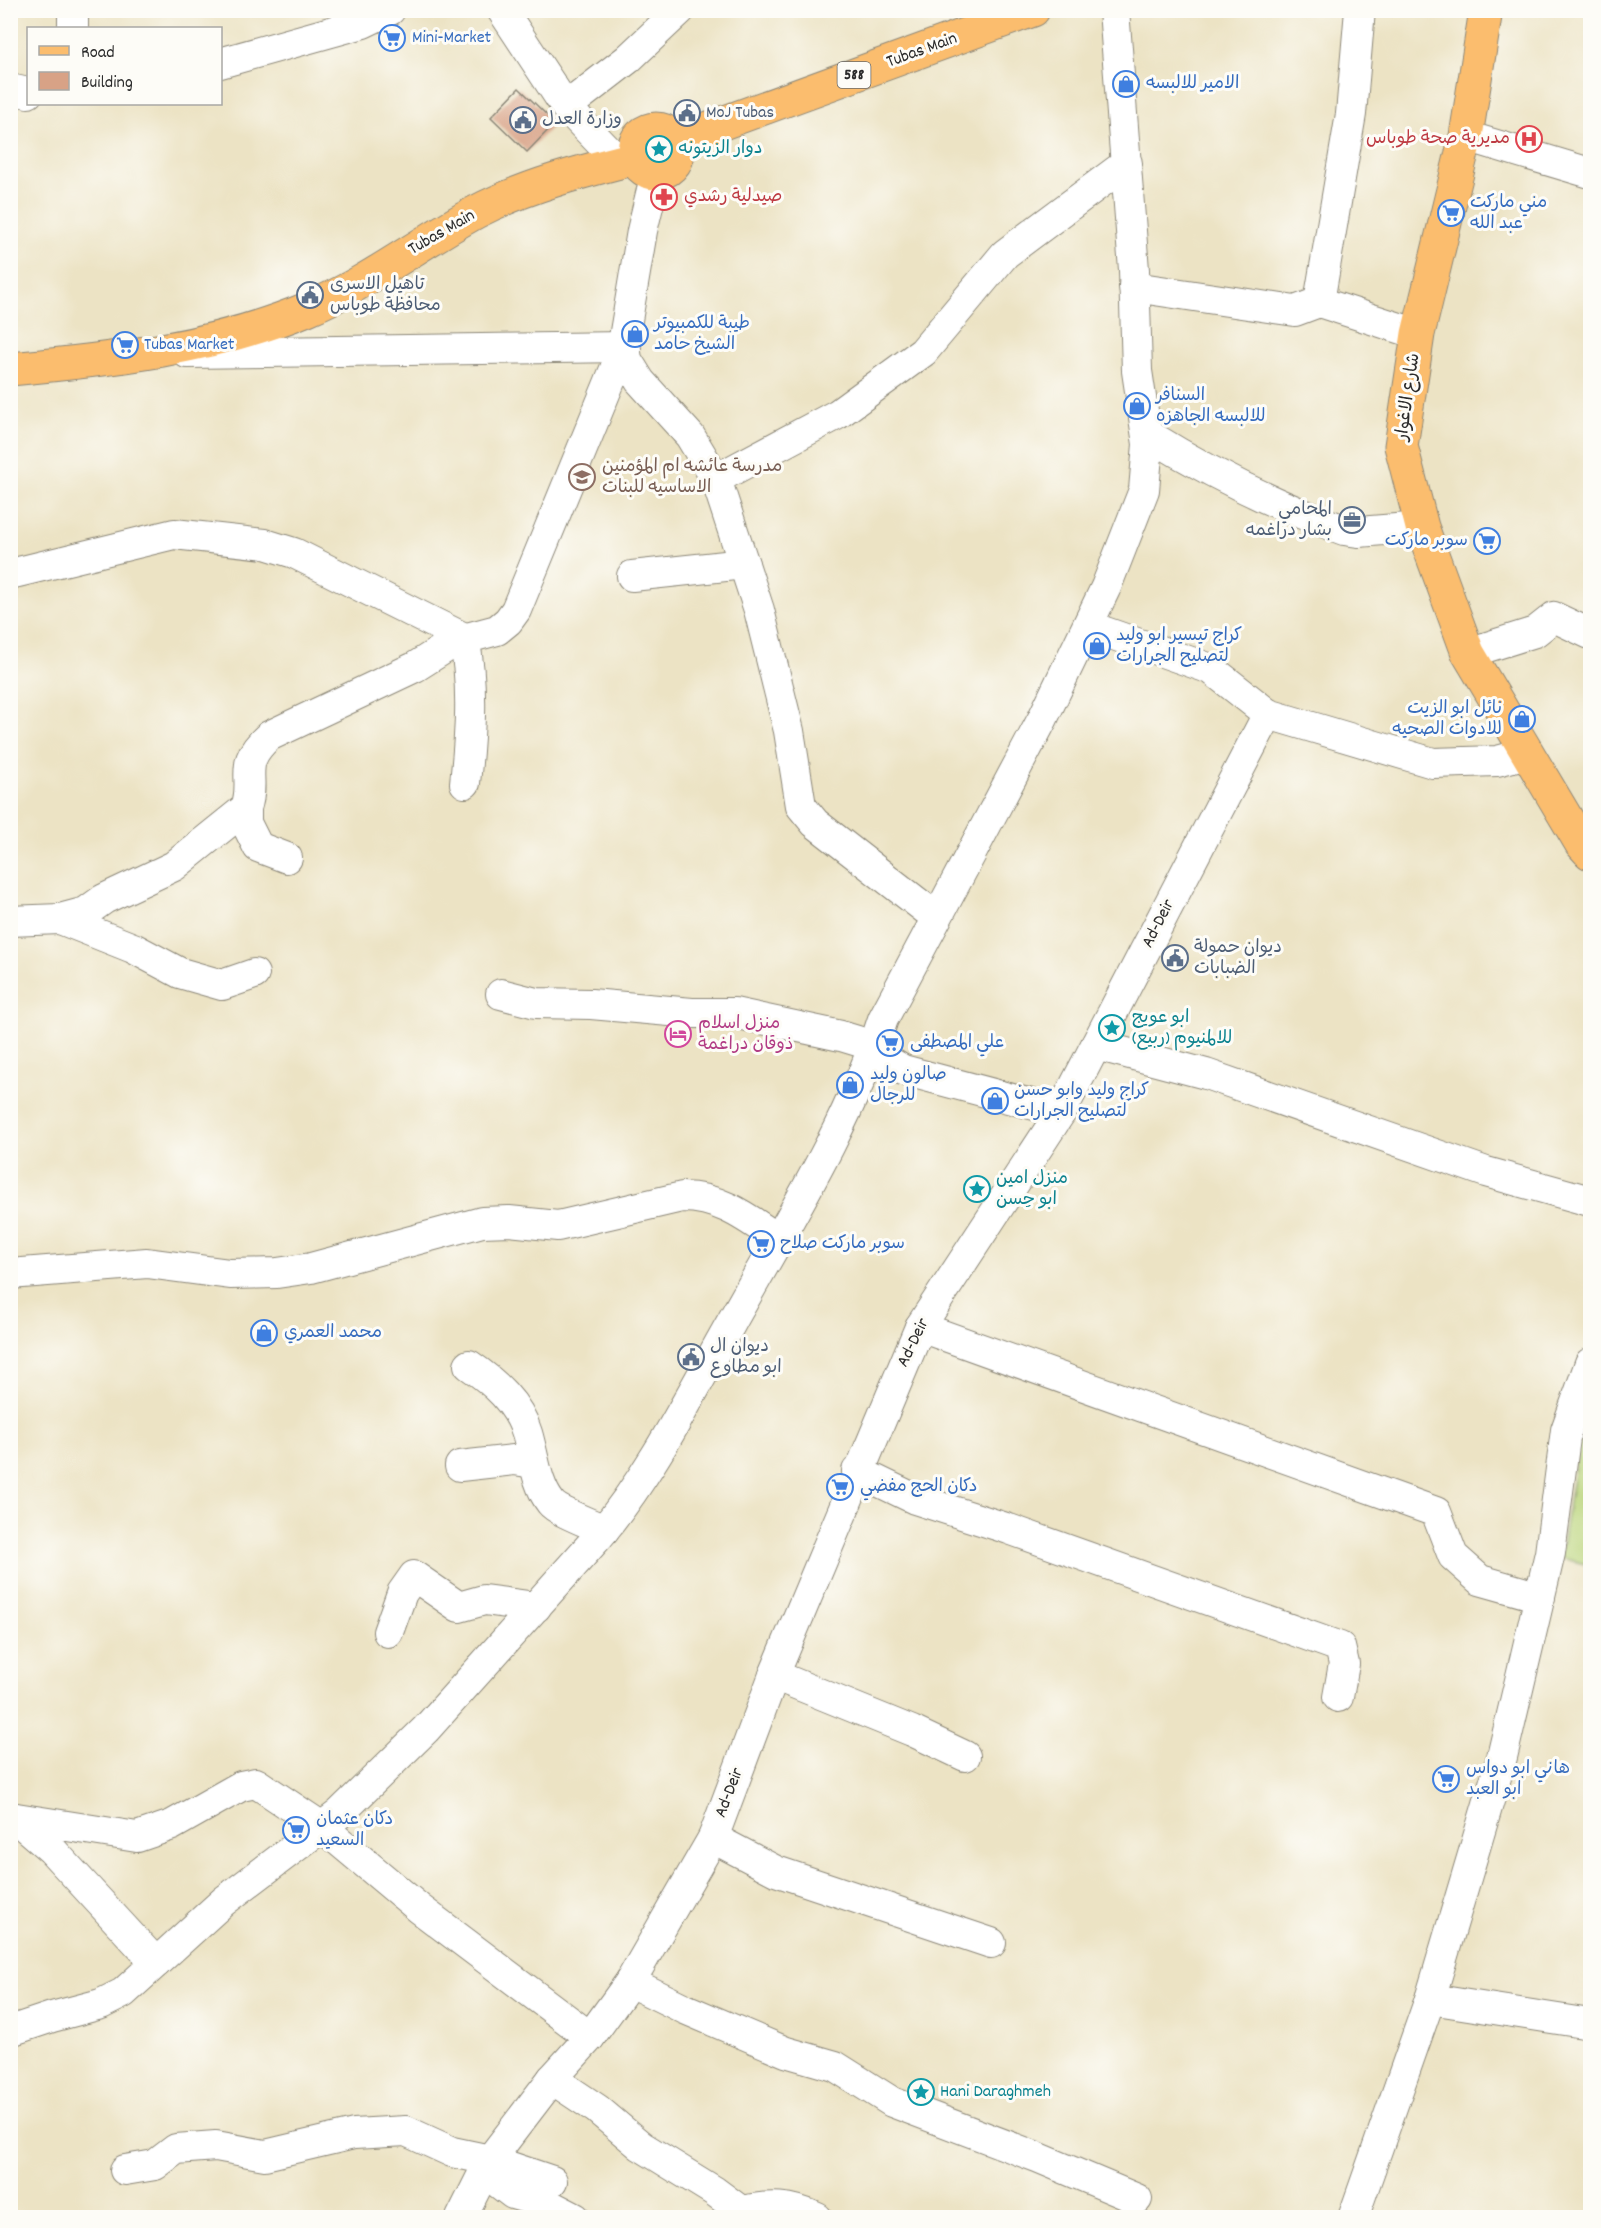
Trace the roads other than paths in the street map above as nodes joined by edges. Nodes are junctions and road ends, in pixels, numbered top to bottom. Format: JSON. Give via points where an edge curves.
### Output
{"nodes":[{"id":1,"x":74,"y":10,"type":"edge"},
{"id":2,"x":390,"y":10,"type":"edge"},
{"id":3,"x":502,"y":10,"type":"edge"},
{"id":4,"x":681,"y":10,"type":"edge"},
{"id":5,"x":1033,"y":10,"type":"edge"},
{"id":6,"x":1114,"y":10,"type":"edge"},
{"id":7,"x":1360,"y":10,"type":"edge"},
{"id":8,"x":1486,"y":10,"type":"edge"},
{"id":9,"x":73,"y":27,"type":"edge"},
{"id":10,"x":222,"y":62,"type":"edge"},
{"id":11,"x":10,"y":89,"type":"edge"},
{"id":12,"x":27,"y":93,"type":"edge"},
{"id":13,"x":566,"y":107,"type":"junction"},
{"id":14,"x":1466,"y":136,"type":"junction"},
{"id":15,"x":1126,"y":163,"type":"junction"},
{"id":16,"x":637,"y":164,"type":"junction"},
{"id":17,"x":1590,"y":173,"type":"edge"},
{"id":18,"x":1134,"y":287,"type":"junction"},
{"id":19,"x":1319,"y":302,"type":"junction"},
{"id":20,"x":1418,"y":334,"type":"junction"},
{"id":21,"x":625,"y":348,"type":"junction"},
{"id":22,"x":143,"y":354,"type":"junction"},
{"id":23,"x":10,"y":369,"type":"edge"},
{"id":24,"x":1147,"y":434,"type":"junction"},
{"id":25,"x":716,"y":479,"type":"junction"},
{"id":26,"x":1422,"y":527,"type":"junction"},
{"id":27,"x":744,"y":564,"type":"junction"},
{"id":28,"x":10,"y":574,"type":"edge"},
{"id":29,"x":632,"y":576,"type":"dead end"},
{"id":30,"x":1088,"y":626,"type":"junction"},
{"id":31,"x":1590,"y":634,"type":"edge"},
{"id":32,"x":464,"y":638,"type":"junction"},
{"id":33,"x":1468,"y":653,"type":"junction"},
{"id":34,"x":1268,"y":714,"type":"junction"},
{"id":35,"x":1528,"y":753,"type":"junction"},
{"id":36,"x":465,"y":783,"type":"dead end"},
{"id":37,"x":246,"y":808,"type":"junction"},
{"id":38,"x":1590,"y":853,"type":"edge"},
{"id":39,"x":287,"y":858,"type":"dead end"},
{"id":40,"x":936,"y":917,"type":"junction"},
{"id":41,"x":60,"y":919,"type":"junction"},
{"id":42,"x":10,"y":921,"type":"edge"},
{"id":43,"x":254,"y":974,"type":"dead end"},
{"id":44,"x":501,"y":994,"type":"dead end"},
{"id":45,"x":1096,"y":1045,"type":"junction"},
{"id":46,"x":873,"y":1049,"type":"junction"},
{"id":47,"x":1061,"y":1112,"type":"junction"},
{"id":48,"x":1590,"y":1201,"type":"edge"},
{"id":49,"x":778,"y":1239,"type":"junction"},
{"id":50,"x":10,"y":1274,"type":"edge"},
{"id":51,"x":920,"y":1327,"type":"junction"},
{"id":52,"x":1590,"y":1363,"type":"edge"},
{"id":53,"x":469,"y":1365,"type":"dead end"},
{"id":54,"x":534,"y":1463,"type":"junction"},
{"id":55,"x":460,"y":1466,"type":"dead end"},
{"id":56,"x":857,"y":1471,"type":"junction"},
{"id":57,"x":604,"y":1530,"type":"junction"},
{"id":58,"x":1540,"y":1597,"type":"junction"},
{"id":59,"x":536,"y":1607,"type":"junction"},
{"id":60,"x":388,"y":1632,"type":"dead end"},
{"id":61,"x":774,"y":1675,"type":"junction"},
{"id":62,"x":1338,"y":1697,"type":"dead end"},
{"id":63,"x":965,"y":1756,"type":"dead end"},
{"id":64,"x":13,"y":1817,"type":"edge"},
{"id":65,"x":322,"y":1827,"type":"junction"},
{"id":66,"x":713,"y":1838,"type":"junction"},
{"id":67,"x":991,"y":1944,"type":"dead end"},
{"id":68,"x":156,"y":1963,"type":"junction"},
{"id":69,"x":630,"y":1982,"type":"junction"},
{"id":70,"x":1430,"y":1999,"type":"junction"},
{"id":71,"x":1590,"y":2024,"type":"edge"},
{"id":72,"x":10,"y":2031,"type":"edge"},
{"id":73,"x":590,"y":2037,"type":"junction"},
{"id":74,"x":552,"y":2079,"type":"junction"},
{"id":75,"x":487,"y":2165,"type":"junction"},
{"id":76,"x":125,"y":2169,"type":"dead end"},
{"id":77,"x":552,"y":2181,"type":"dead end"},
{"id":78,"x":1137,"y":2199,"type":"dead end"},
{"id":79,"x":742,"y":2214,"type":"edge"},
{"id":80,"x":461,"y":2217,"type":"edge"},
{"id":81,"x":575,"y":2217,"type":"edge"},
{"id":82,"x":817,"y":2217,"type":"edge"},
{"id":83,"x":1353,"y":2217,"type":"edge"}],
"edges":[{"from":1,"to":9,"type":"street"},
{"from":2,"to":10,"type":"street","via":[[363,23]]},
{"from":3,"to":13,"type":"street"},
{"from":4,"to":13,"type":"street","via":[[628,59]]},
{"from":5,"to":16,"type":"main road","name":"Tubas Main","number":"588","via":[[676,140],[676,162],[665,172]]},
{"from":6,"to":15,"type":"street"},
{"from":7,"to":19,"type":"street","via":[[1351,114]]},
{"from":8,"to":14,"type":"main road","name":"شارع الاغوار"},
{"from":11,"to":12,"type":"street"},
{"from":13,"to":16,"type":"street"},
{"from":14,"to":17,"type":"street"},
{"from":14,"to":20,"type":"main road","name":"شارع الاغوار"},
{"from":15,"to":18,"type":"street"},
{"from":15,"to":25,"type":"street","via":[[1005,254],[922,352],[838,414]]},
{"from":16,"to":21,"type":"street","via":[[642,231]]},
{"from":16,"to":22,"type":"main road","name":"Tubas Main","via":[[544,182],[479,211],[354,287],[307,309],[241,332]]},
{"from":18,"to":19,"type":"street","via":[[1295,311]]},
{"from":18,"to":24,"type":"street","via":[[1137,370]]},
{"from":19,"to":20,"type":"street"},
{"from":20,"to":26,"type":"main road","name":"شارع الاغوار","via":[[1401,446]]},
{"from":21,"to":22,"type":"street"},
{"from":21,"to":25,"type":"street","via":[[631,370],[690,436]]},
{"from":21,"to":32,"type":"street","via":[[516,609],[497,630]]},
{"from":22,"to":23,"type":"main road","name":"Tubas Main"},
{"from":24,"to":26,"type":"street","via":[[1207,471],[1344,530]]},
{"from":24,"to":30,"type":"street","via":[[1148,466],[1140,504]]},
{"from":25,"to":27,"type":"street"},
{"from":26,"to":33,"type":"main road","name":"شارع الاغوار"},
{"from":27,"to":29,"type":"street"},
{"from":27,"to":40,"type":"street","via":[[785,716],[801,807],[814,823]]},
{"from":28,"to":32,"type":"street","via":[[174,534],[264,544],[294,553]]},
{"from":30,"to":34,"type":"street","via":[[1211,669]]},
{"from":30,"to":40,"type":"street"},
{"from":31,"to":33,"type":"street","via":[[1554,617],[1535,632]]},
{"from":32,"to":36,"type":"street","via":[[469,665],[471,734]]},
{"from":32,"to":37,"type":"street","via":[[415,667],[268,735],[249,762],[250,796]]},
{"from":33,"to":35,"type":"main road","name":"شارع الاغوار"},
{"from":34,"to":35,"type":"street","via":[[1433,763],[1497,761]]},
{"from":34,"to":45,"type":"street","name":"Ad-Deir"},
{"from":35,"to":38,"type":"main road","name":"شارع الاغوار"},
{"from":37,"to":39,"type":"street","via":[[246,823],[258,847]]},
{"from":37,"to":41,"type":"street","via":[[174,866],[104,899],[86,912]]},
{"from":40,"to":46,"type":"street","via":[[883,1019]]},
{"from":41,"to":42,"type":"street"},
{"from":41,"to":43,"type":"street","via":[[133,948],[180,973],[222,985]]},
{"from":44,"to":46,"type":"street","via":[[536,1003],[734,1013],[842,1036]]},
{"from":45,"to":47,"type":"street","name":"Ad-Deir"},
{"from":45,"to":48,"type":"street","via":[[1206,1074],[1486,1172]]},
{"from":46,"to":47,"type":"street","via":[[903,1070]]},
{"from":46,"to":49,"type":"street","via":[[826,1153]]},
{"from":47,"to":51,"type":"street","name":"Ad-Deir"},
{"from":49,"to":50,"type":"street","via":[[724,1204],[682,1197],[558,1226],[482,1222],[311,1268],[277,1273],[230,1274],[147,1263]]},
{"from":49,"to":57,"type":"street","via":[[640,1478]]},
{"from":51,"to":56,"type":"street","name":"Ad-Deir"},
{"from":51,"to":58,"type":"street","via":[[1436,1512],[1453,1556],[1480,1580]]},
{"from":52,"to":58,"type":"street","via":[[1566,1430]]},
{"from":53,"to":54,"type":"street","via":[[491,1380],[518,1410]]},
{"from":54,"to":55,"type":"street","via":[[514,1460]]},
{"from":54,"to":57,"type":"street","via":[[551,1504]]},
{"from":56,"to":61,"type":"street","name":"Ad-Deir"},
{"from":56,"to":62,"type":"street","via":[[915,1499],[1340,1647],[1344,1664]]},
{"from":57,"to":59,"type":"street"},
{"from":58,"to":70,"type":"street","via":[[1502,1757]]},
{"from":59,"to":60,"type":"street","via":[[484,1600],[459,1607],[414,1576],[402,1593]]},
{"from":59,"to":65,"type":"street","via":[[405,1752]]},
{"from":61,"to":63,"type":"street"},
{"from":61,"to":66,"type":"street","name":"Ad-Deir"},
{"from":64,"to":65,"type":"street","via":[[137,1837],[172,1825],[241,1786],[256,1783]]},
{"from":64,"to":68,"type":"street","via":[[52,1850]]},
{"from":65,"to":68,"type":"street","via":[[224,1901]]},
{"from":65,"to":73,"type":"street","via":[[420,1909]]},
{"from":66,"to":67,"type":"street","via":[[776,1871]]},
{"from":66,"to":69,"type":"street","name":"Ad-Deir"},
{"from":68,"to":72,"type":"street","via":[[133,1986],[110,2000]]},
{"from":69,"to":73,"type":"street","name":"Ad-Deir"},
{"from":69,"to":78,"type":"street","via":[[786,2052],[835,2066],[892,2102]]},
{"from":70,"to":71,"type":"street"},
{"from":70,"to":83,"type":"street"},
{"from":73,"to":74,"type":"street","name":"Ad-Deir"},
{"from":74,"to":75,"type":"street","name":"Ad-Deir"},
{"from":74,"to":79,"type":"street","via":[[597,2109],[641,2146]]},
{"from":75,"to":76,"type":"street","via":[[406,2131],[354,2134],[265,2155],[216,2146],[176,2150],[155,2165]]},
{"from":75,"to":77,"type":"street"},
{"from":75,"to":80,"type":"street","name":"Ad-Deir"},
{"from":75,"to":81,"type":"street","via":[[513,2194]]},
{"from":79,"to":82,"type":"street","via":[[764,2206],[797,2208]]}]}
